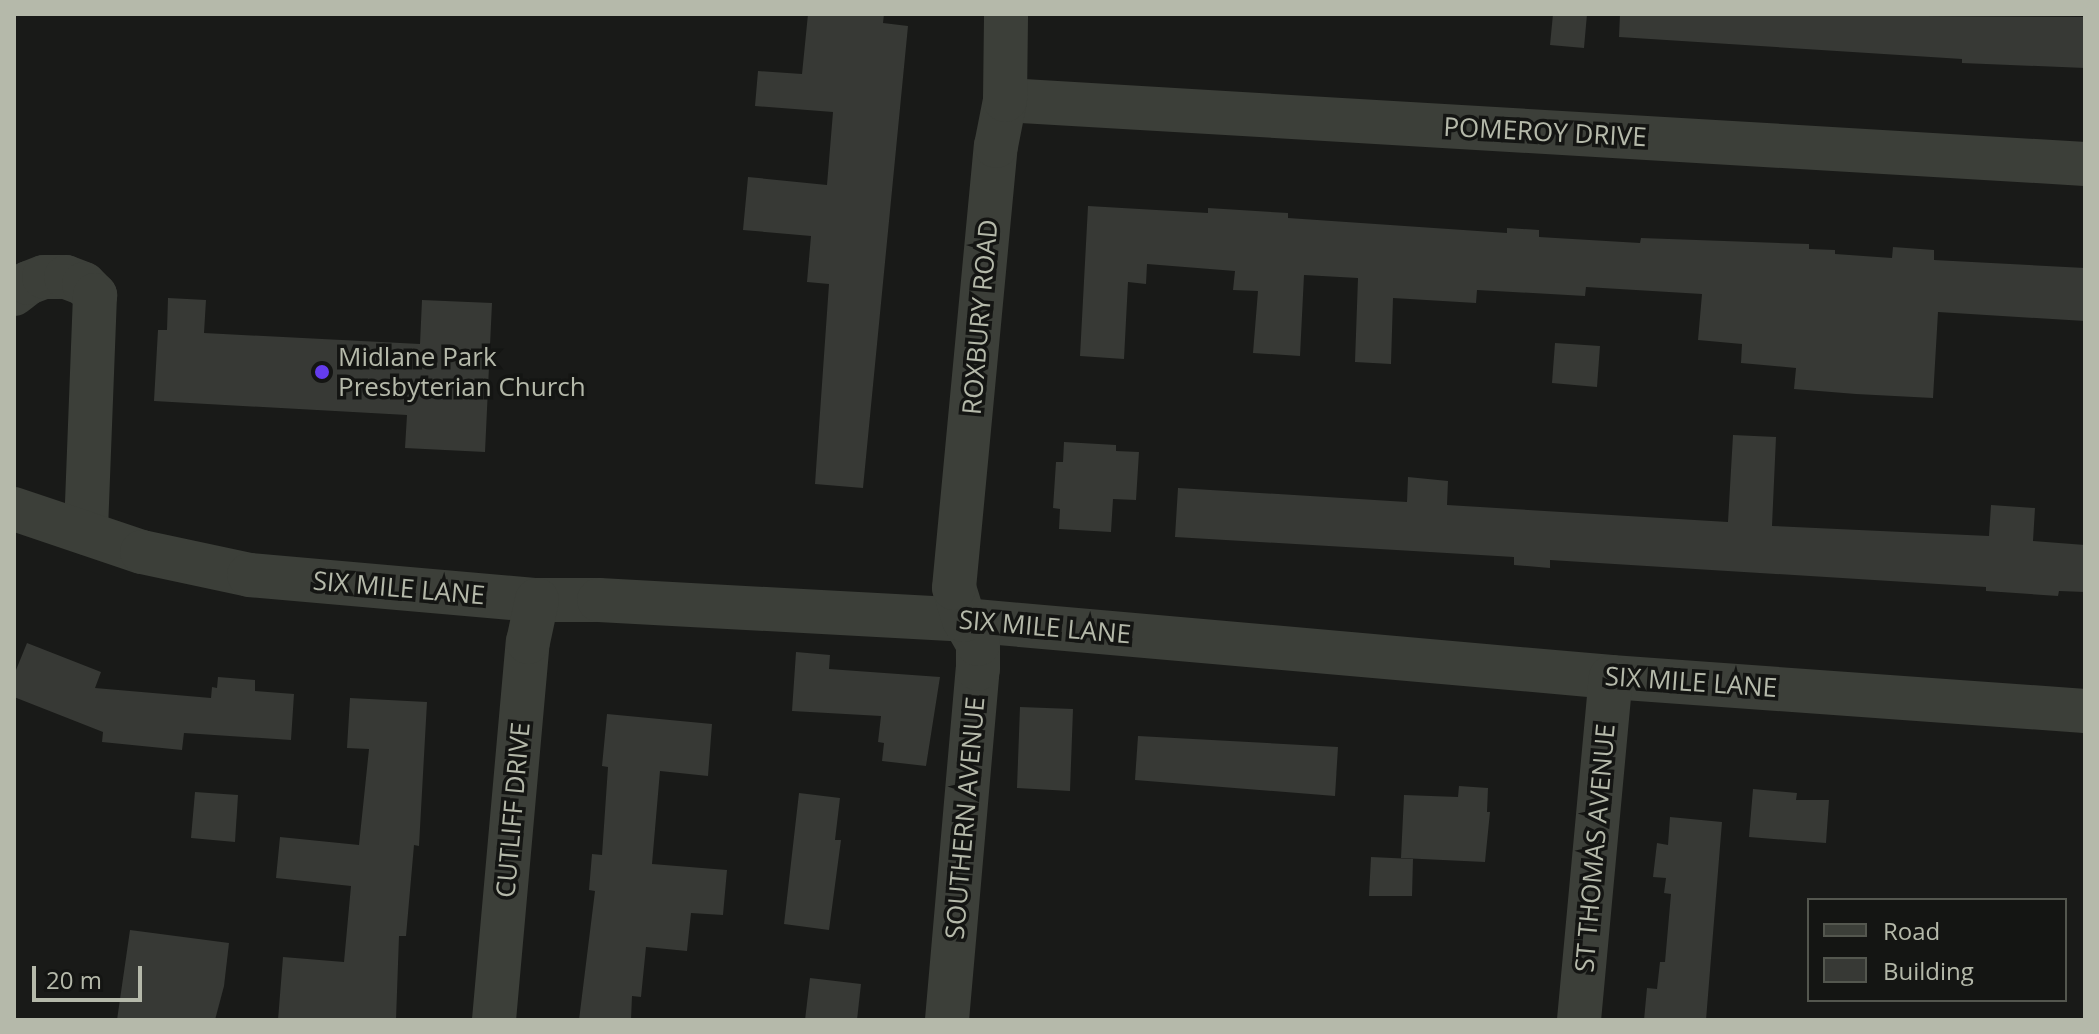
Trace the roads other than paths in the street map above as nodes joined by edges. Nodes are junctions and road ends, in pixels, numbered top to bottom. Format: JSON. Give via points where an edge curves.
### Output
{"nodes":[{"id":1,"x":1006,"y":14,"type":"edge"},
{"id":2,"x":1005,"y":100,"type":"junction"},
{"id":3,"x":2085,"y":164,"type":"edge"},
{"id":4,"x":14,"y":294,"type":"edge"},
{"id":5,"x":14,"y":509,"type":"edge"},
{"id":6,"x":86,"y":533,"type":"junction"},
{"id":7,"x":537,"y":600,"type":"junction"},
{"id":8,"x":964,"y":620,"type":"junction"},
{"id":9,"x":1611,"y":677,"type":"junction"},
{"id":10,"x":2085,"y":711,"type":"edge"},
{"id":11,"x":494,"y":1020,"type":"edge"},
{"id":12,"x":947,"y":1020,"type":"edge"},
{"id":13,"x":1579,"y":1020,"type":"edge"}],
"edges":[{"from":1,"to":2,"type":"street","name":"ROXBURY ROAD"},
{"from":2,"to":3,"type":"street","name":"POMEROY DRIVE"},
{"from":2,"to":8,"type":"street","name":"ROXBURY ROAD","via":[[996,146],[954,588]]},
{"from":4,"to":6,"type":"street","via":[[44,277],[66,277],[95,295]]},
{"from":5,"to":6,"type":"street","name":"SIX MILE LANE"},
{"from":6,"to":7,"type":"street","name":"SIX MILE LANE","via":[[142,552],[249,575]]},
{"from":7,"to":8,"type":"street","name":"SIX MILE LANE"},
{"from":7,"to":11,"type":"street","name":"CUTLIFF DRIVE","via":[[528,642]]},
{"from":8,"to":9,"type":"street","name":"SIX MILE LANE"},
{"from":8,"to":12,"type":"street","name":"SOUTHERN AVENUE","via":[[978,644],[978,669]]},
{"from":9,"to":10,"type":"street","name":"SIX MILE LANE"},
{"from":9,"to":13,"type":"street","name":"ST THOMAS AVENUE"}]}
